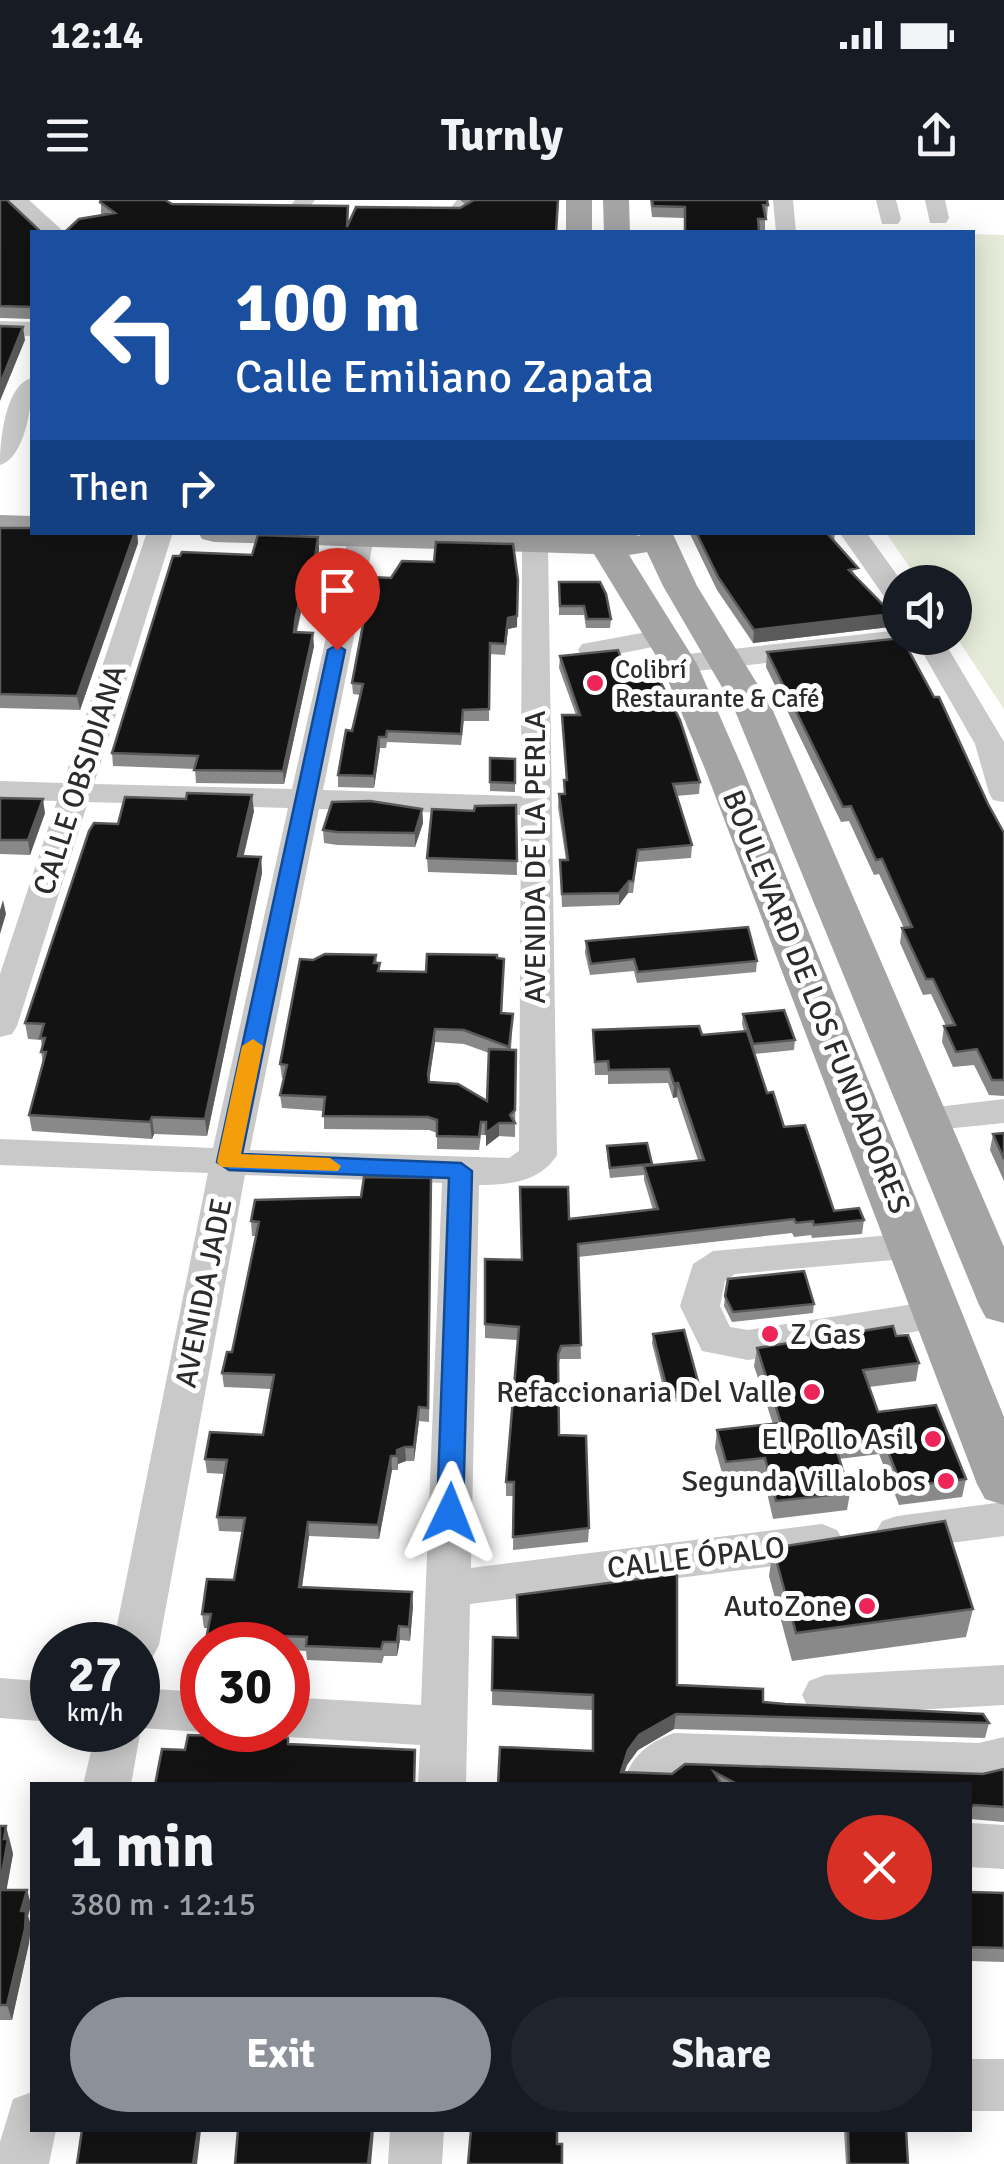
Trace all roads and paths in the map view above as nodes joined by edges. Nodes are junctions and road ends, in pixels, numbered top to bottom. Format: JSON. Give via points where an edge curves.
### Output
{"nodes":[{"id":1,"x":17,"y":200,"type":"edge"},
{"id":2,"x":579,"y":200,"type":"edge"},
{"id":3,"x":616,"y":200,"type":"edge"},
{"id":4,"x":783,"y":200,"type":"edge"},
{"id":5,"x":310,"y":205,"type":"edge"},
{"id":6,"x":266,"y":207,"type":"edge"},
{"id":7,"x":51,"y":230,"type":"edge"},
{"id":8,"x":282,"y":230,"type":"edge"},
{"id":9,"x":579,"y":230,"type":"edge"},
{"id":10,"x":617,"y":230,"type":"edge"},
{"id":11,"x":786,"y":230,"type":"edge"},
{"id":12,"x":0,"y":328,"type":"edge"},
{"id":13,"x":30,"y":329,"type":"edge"},
{"id":14,"x":30,"y":390,"type":"edge"},
{"id":15,"x":0,"y":458,"type":"edge"},
{"id":16,"x":0,"y":525,"type":"edge"},
{"id":17,"x":30,"y":526,"type":"edge"},
{"id":18,"x":159,"y":535,"type":"edge"},
{"id":19,"x":358,"y":535,"type":"edge"},
{"id":20,"x":854,"y":535,"type":"edge"},
{"id":21,"x":656,"y":538,"type":"edge"},
{"id":22,"x":606,"y":540,"type":"edge"},
{"id":23,"x":535,"y":544,"type":"junction"},
{"id":24,"x":882,"y":574,"type":"edge"},
{"id":25,"x":882,"y":640,"type":"edge"},
{"id":26,"x":592,"y":650,"type":"edge"},
{"id":27,"x":671,"y":650,"type":"junction"},
{"id":28,"x":939,"y":655,"type":"edge"},
{"id":29,"x":726,"y":658,"type":"junction"},
{"id":30,"x":997,"y":748,"type":"edge"},
{"id":31,"x":0,"y":790,"type":"edge"},
{"id":32,"x":76,"y":793,"type":"junction"},
{"id":33,"x":1004,"y":793,"type":"edge"},
{"id":34,"x":304,"y":800,"type":"junction"},
{"id":35,"x":534,"y":806,"type":"junction"},
{"id":36,"x":0,"y":1026,"type":"edge"},
{"id":37,"x":1004,"y":1111,"type":"edge"},
{"id":38,"x":925,"y":1120,"type":"junction"},
{"id":39,"x":0,"y":1152,"type":"edge"},
{"id":40,"x":229,"y":1162,"type":"junction"},
{"id":41,"x":461,"y":1171,"type":"junction"},
{"id":42,"x":913,"y":1247,"type":"junction"},
{"id":43,"x":1004,"y":1305,"type":"edge"},
{"id":44,"x":940,"y":1315,"type":"junction"},
{"id":45,"x":1004,"y":1484,"type":"edge"},
{"id":46,"x":1004,"y":1519,"type":"edge"},
{"id":47,"x":448,"y":1589,"type":"junction"},
{"id":48,"x":140,"y":1622,"type":"edge"},
{"id":49,"x":1004,"y":1685,"type":"edge"},
{"id":50,"x":825,"y":1695,"type":"dead end"},
{"id":51,"x":0,"y":1698,"type":"edge"},
{"id":52,"x":30,"y":1700,"type":"edge"},
{"id":53,"x":310,"y":1718,"type":"edge"},
{"id":54,"x":446,"y":1727,"type":"junction"},
{"id":55,"x":114,"y":1752,"type":"edge"},
{"id":56,"x":1004,"y":1758,"type":"edge"},
{"id":57,"x":108,"y":1782,"type":"edge"},
{"id":58,"x":442,"y":1782,"type":"edge"},
{"id":59,"x":647,"y":1782,"type":"edge"},
{"id":60,"x":972,"y":1845,"type":"edge"},
{"id":61,"x":1004,"y":1846,"type":"edge"},
{"id":62,"x":972,"y":2084,"type":"edge"},
{"id":63,"x":1004,"y":2085,"type":"edge"},
{"id":64,"x":30,"y":2127,"type":"edge"},
{"id":65,"x":417,"y":2132,"type":"edge"},
{"id":66,"x":22,"y":2164,"type":"edge"},
{"id":67,"x":414,"y":2164,"type":"edge"}],
"edges":[{"from":1,"to":7,"type":"street"},
{"from":2,"to":9,"type":"main road"},
{"from":3,"to":10,"type":"main road"},
{"from":4,"to":11,"type":"street"},
{"from":5,"to":6,"type":"street"},
{"from":5,"to":8,"type":"street"},
{"from":12,"to":13,"type":"street"},
{"from":14,"to":15,"type":"street"},
{"from":16,"to":17,"type":"main road"},
{"from":18,"to":32,"type":"street","name":"CALLE OBSIDIANA"},
{"from":19,"to":23,"type":"main road"},
{"from":19,"to":34,"type":"street","name":"AVENIDA JADE"},
{"from":20,"to":24,"type":"street"},
{"from":21,"to":22,"type":"main road"},
{"from":21,"to":29,"type":"main road","name":"BOULEVARD DE LOS FUNDADORES"},
{"from":22,"to":23,"type":"main road"},
{"from":22,"to":27,"type":"main road","name":"BOULEVARD DE LOS FUNDADORES"},
{"from":23,"to":35,"type":"street","name":"AVENIDA DE LA PERLA"},
{"from":25,"to":29,"type":"street"},
{"from":26,"to":27,"type":"street"},
{"from":27,"to":29,"type":"street"},
{"from":27,"to":42,"type":"main road","name":"BOULEVARD DE LOS FUNDADORES"},
{"from":28,"to":30,"type":"street"},
{"from":29,"to":38,"type":"main road","name":"BOULEVARD DE LOS FUNDADORES"},
{"from":30,"to":33,"type":"street"},
{"from":31,"to":32,"type":"street"},
{"from":32,"to":34,"type":"street"},
{"from":32,"to":36,"type":"street","name":"CALLE OBSIDIANA"},
{"from":34,"to":35,"type":"street"},
{"from":34,"to":40,"type":"street","name":"AVENIDA JADE"},
{"from":35,"to":41,"type":"street","name":"AVENIDA DE LA PERLA","via":[[538,1155],[513,1171]]},
{"from":37,"to":38,"type":"street"},
{"from":38,"to":43,"type":"main road","name":"BOULEVARD DE LOS FUNDADORES"},
{"from":39,"to":40,"type":"street"},
{"from":40,"to":41,"type":"street"},
{"from":40,"to":48,"type":"street","name":"AVENIDA JADE"},
{"from":41,"to":47,"type":"street"},
{"from":42,"to":44,"type":"main road","name":"BOULEVARD DE LOS FUNDADORES"},
{"from":42,"to":44,"type":"street","via":[[727,1261],[706,1274],[700,1306],[716,1340],[748,1345]]},
{"from":44,"to":45,"type":"main road","name":"BOULEVARD DE LOS FUNDADORES"},
{"from":46,"to":47,"type":"street","name":"CALLE ÓPALO"},
{"from":47,"to":54,"type":"street"},
{"from":49,"to":50,"type":"street"},
{"from":51,"to":52,"type":"street"},
{"from":53,"to":54,"type":"street"},
{"from":54,"to":58,"type":"street"},
{"from":55,"to":57,"type":"street"},
{"from":56,"to":59,"type":"street","via":[[979,1764],[674,1754]]},
{"from":60,"to":61,"type":"street"},
{"from":62,"to":63,"type":"street"},
{"from":64,"to":66,"type":"street"},
{"from":65,"to":67,"type":"street"}]}
